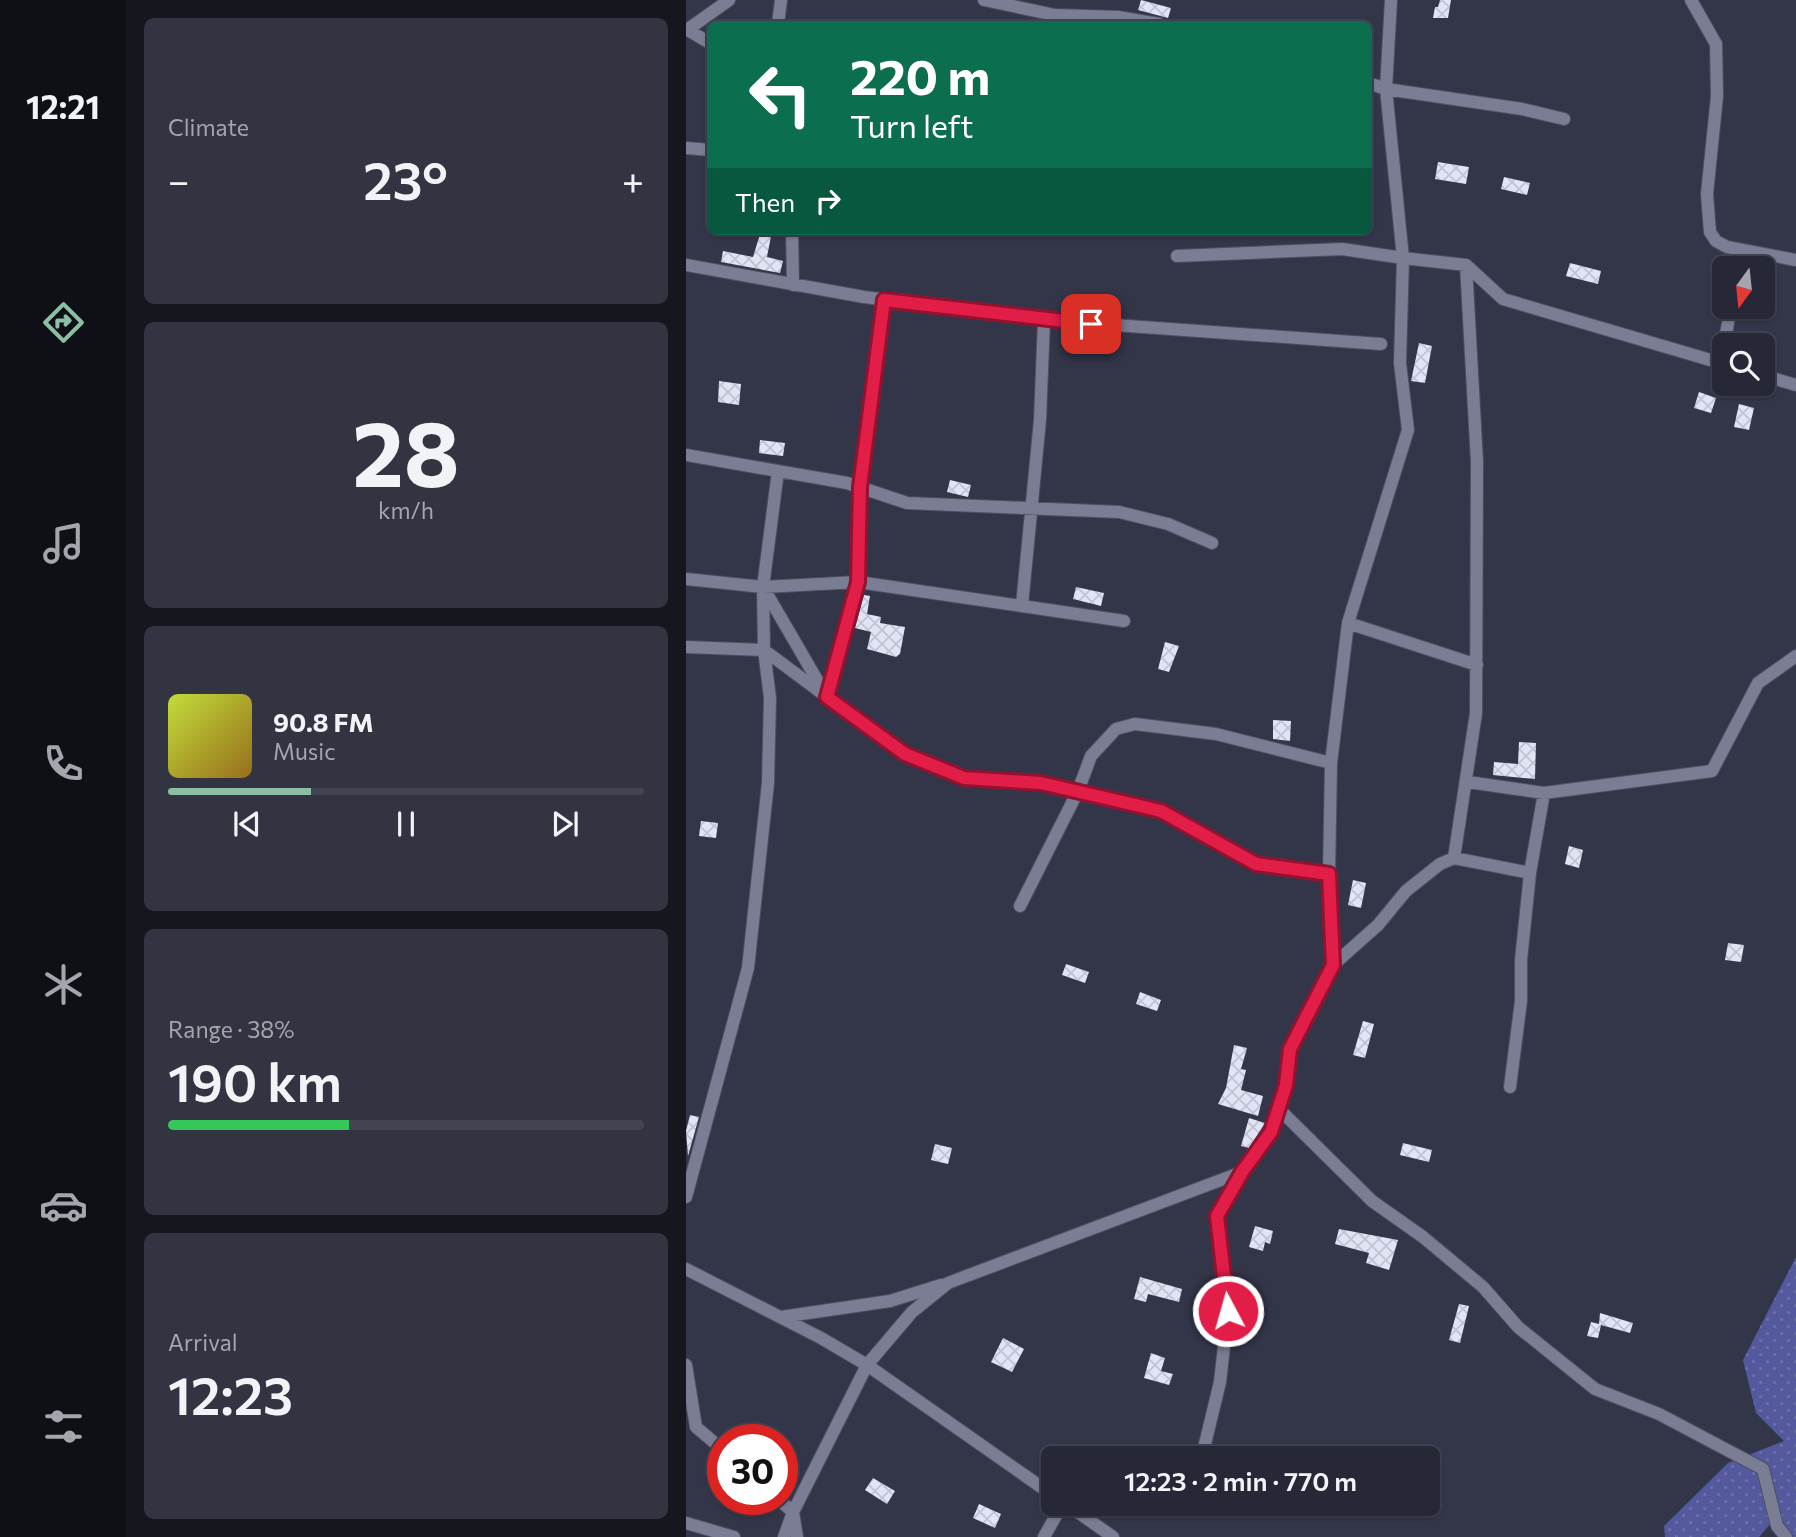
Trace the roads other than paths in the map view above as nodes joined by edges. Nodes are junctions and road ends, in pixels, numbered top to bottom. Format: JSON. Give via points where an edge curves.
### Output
{"nodes":[{"id":1,"x":729,"y":0,"type":"edge"},
{"id":2,"x":781,"y":0,"type":"edge"},
{"id":3,"x":988,"y":0,"type":"edge"},
{"id":4,"x":1391,"y":0,"type":"edge"},
{"id":5,"x":1691,"y":0,"type":"edge"},
{"id":6,"x":1044,"y":19,"type":"edge"},
{"id":7,"x":778,"y":21,"type":"edge"},
{"id":8,"x":1141,"y":21,"type":"edge"},
{"id":9,"x":686,"y":30,"type":"edge"},
{"id":10,"x":707,"y":41,"type":"edge"},
{"id":11,"x":1372,"y":84,"type":"edge"},
{"id":12,"x":1386,"y":89,"type":"junction"},
{"id":13,"x":1564,"y":119,"type":"dead end"},
{"id":14,"x":686,"y":148,"type":"edge"},
{"id":15,"x":707,"y":150,"type":"edge"},
{"id":16,"x":792,"y":235,"type":"edge"},
{"id":17,"x":1741,"y":250,"type":"junction"},
{"id":18,"x":1177,"y":256,"type":"dead end"},
{"id":19,"x":1740,"y":256,"type":"edge"},
{"id":20,"x":1403,"y":258,"type":"junction"},
{"id":21,"x":1796,"y":260,"type":"edge"},
{"id":22,"x":686,"y":265,"type":"edge"},
{"id":23,"x":1466,"y":265,"type":"junction"},
{"id":24,"x":793,"y":285,"type":"junction"},
{"id":25,"x":884,"y":300,"type":"junction"},
{"id":26,"x":1044,"y":320,"type":"junction"},
{"id":27,"x":1381,"y":344,"type":"dead end"},
{"id":28,"x":1712,"y":361,"type":"edge"},
{"id":29,"x":1775,"y":379,"type":"edge"},
{"id":30,"x":1796,"y":385,"type":"edge"},
{"id":31,"x":687,"y":459,"type":"edge"},
{"id":32,"x":778,"y":471,"type":"junction"},
{"id":33,"x":860,"y":487,"type":"junction"},
{"id":34,"x":1030,"y":508,"type":"junction"},
{"id":35,"x":1212,"y":543,"type":"dead end"},
{"id":36,"x":686,"y":579,"type":"edge"},
{"id":37,"x":858,"y":582,"type":"junction"},
{"id":38,"x":763,"y":587,"type":"junction"},
{"id":39,"x":1022,"y":605,"type":"junction"},
{"id":40,"x":1124,"y":621,"type":"dead end"},
{"id":41,"x":1348,"y":623,"type":"junction"},
{"id":42,"x":686,"y":648,"type":"edge"},
{"id":43,"x":764,"y":650,"type":"junction"},
{"id":44,"x":1796,"y":656,"type":"edge"},
{"id":45,"x":1477,"y":665,"type":"junction"},
{"id":46,"x":827,"y":697,"type":"junction"},
{"id":47,"x":1331,"y":763,"type":"junction"},
{"id":48,"x":1468,"y":782,"type":"junction"},
{"id":49,"x":1078,"y":791,"type":"junction"},
{"id":50,"x":1544,"y":793,"type":"junction"},
{"id":51,"x":1454,"y":859,"type":"junction"},
{"id":52,"x":1530,"y":873,"type":"junction"},
{"id":53,"x":1329,"y":874,"type":"junction"},
{"id":54,"x":1020,"y":906,"type":"dead end"},
{"id":55,"x":1333,"y":965,"type":"junction"},
{"id":56,"x":1510,"y":1087,"type":"dead end"},
{"id":57,"x":1279,"y":1109,"type":"junction"},
{"id":58,"x":1242,"y":1172,"type":"junction"},
{"id":59,"x":686,"y":1197,"type":"edge"},
{"id":60,"x":686,"y":1269,"type":"edge"},
{"id":61,"x":948,"y":1283,"type":"junction"},
{"id":62,"x":781,"y":1317,"type":"junction"},
{"id":63,"x":686,"y":1365,"type":"edge"},
{"id":64,"x":867,"y":1365,"type":"junction"},
{"id":65,"x":691,"y":1426,"type":"edge"},
{"id":66,"x":707,"y":1438,"type":"edge"},
{"id":67,"x":1205,"y":1444,"type":"dead end"},
{"id":68,"x":1041,"y":1487,"type":"edge"},
{"id":69,"x":798,"y":1502,"type":"edge"},
{"id":70,"x":792,"y":1515,"type":"edge"},
{"id":71,"x":793,"y":1515,"type":"edge"},
{"id":72,"x":1056,"y":1516,"type":"edge"},
{"id":73,"x":1082,"y":1516,"type":"edge"},
{"id":74,"x":686,"y":1523,"type":"edge"},
{"id":75,"x":734,"y":1537,"type":"edge"},
{"id":76,"x":784,"y":1537,"type":"edge"},
{"id":77,"x":797,"y":1537,"type":"edge"},
{"id":78,"x":1044,"y":1537,"type":"edge"},
{"id":79,"x":1112,"y":1537,"type":"edge"},
{"id":80,"x":1786,"y":1537,"type":"edge"}],
"edges":[{"from":1,"to":9,"type":"street"},
{"from":2,"to":7,"type":"street"},
{"from":3,"to":6,"type":"street"},
{"from":4,"to":12,"type":"street"},
{"from":5,"to":17,"type":"street","via":[[1716,44],[1709,227],[1716,242]]},
{"from":6,"to":8,"type":"street","via":[[1118,17]]},
{"from":9,"to":10,"type":"street"},
{"from":11,"to":12,"type":"street"},
{"from":12,"to":13,"type":"street"},
{"from":12,"to":20,"type":"street"},
{"from":14,"to":15,"type":"street"},
{"from":16,"to":24,"type":"street"},
{"from":17,"to":19,"type":"street"},
{"from":17,"to":21,"type":"street"},
{"from":18,"to":20,"type":"street","via":[[1342,250]]},
{"from":20,"to":23,"type":"street"},
{"from":20,"to":41,"type":"street","via":[[1399,363],[1408,430]]},
{"from":22,"to":24,"type":"street"},
{"from":23,"to":28,"type":"street","via":[[1503,299]]},
{"from":23,"to":45,"type":"street","via":[[1477,462]]},
{"from":24,"to":25,"type":"street"},
{"from":25,"to":26,"type":"street"},
{"from":25,"to":33,"type":"street"},
{"from":26,"to":27,"type":"street"},
{"from":26,"to":34,"type":"street"},
{"from":29,"to":30,"type":"street"},
{"from":31,"to":32,"type":"street"},
{"from":32,"to":33,"type":"street"},
{"from":32,"to":38,"type":"street"},
{"from":33,"to":34,"type":"street","via":[[907,503]]},
{"from":33,"to":37,"type":"street"},
{"from":34,"to":35,"type":"street","via":[[1119,512],[1168,524]]},
{"from":34,"to":39,"type":"street"},
{"from":36,"to":38,"type":"street"},
{"from":37,"to":38,"type":"street"},
{"from":37,"to":39,"type":"street"},
{"from":37,"to":46,"type":"street"},
{"from":38,"to":43,"type":"street"},
{"from":38,"to":46,"type":"street"},
{"from":39,"to":40,"type":"street"},
{"from":41,"to":45,"type":"street"},
{"from":41,"to":47,"type":"street"},
{"from":42,"to":43,"type":"street"},
{"from":43,"to":46,"type":"street"},
{"from":43,"to":59,"type":"street","via":[[770,698],[768,783],[748,968]]},
{"from":44,"to":50,"type":"street","via":[[1758,683],[1712,771]]},
{"from":45,"to":48,"type":"street"},
{"from":46,"to":49,"type":"street","via":[[905,754],[964,778],[1041,783]]},
{"from":47,"to":49,"type":"street","via":[[1216,734],[1135,724],[1115,729],[1091,756]]},
{"from":47,"to":53,"type":"street"},
{"from":48,"to":50,"type":"street"},
{"from":48,"to":51,"type":"street"},
{"from":49,"to":53,"type":"street","via":[[1161,811],[1256,864]]},
{"from":49,"to":54,"type":"street"},
{"from":50,"to":52,"type":"street"},
{"from":51,"to":52,"type":"street"},
{"from":51,"to":55,"type":"street","via":[[1440,864],[1406,891],[1378,925]]},
{"from":52,"to":56,"type":"street"},
{"from":53,"to":55,"type":"street"},
{"from":55,"to":57,"type":"street","via":[[1290,1049]]},
{"from":57,"to":58,"type":"street","via":[[1271,1132]]},
{"from":57,"to":80,"type":"street","via":[[1372,1201],[1483,1287],[1518,1327],[1595,1389],[1659,1414],[1763,1469],[1777,1526]]},
{"from":58,"to":61,"type":"street"},
{"from":58,"to":67,"type":"street","via":[[1217,1216],[1228,1311],[1220,1382]]},
{"from":60,"to":62,"type":"street"},
{"from":61,"to":62,"type":"street","via":[[890,1301]]},
{"from":61,"to":64,"type":"street","via":[[912,1312]]},
{"from":62,"to":64,"type":"street"},
{"from":63,"to":65,"type":"street"},
{"from":64,"to":68,"type":"street"},
{"from":64,"to":69,"type":"street"},
{"from":65,"to":66,"type":"street"},
{"from":70,"to":76,"type":"street"},
{"from":71,"to":77,"type":"street"},
{"from":72,"to":78,"type":"street"},
{"from":73,"to":79,"type":"street"},
{"from":74,"to":75,"type":"street"}]}
